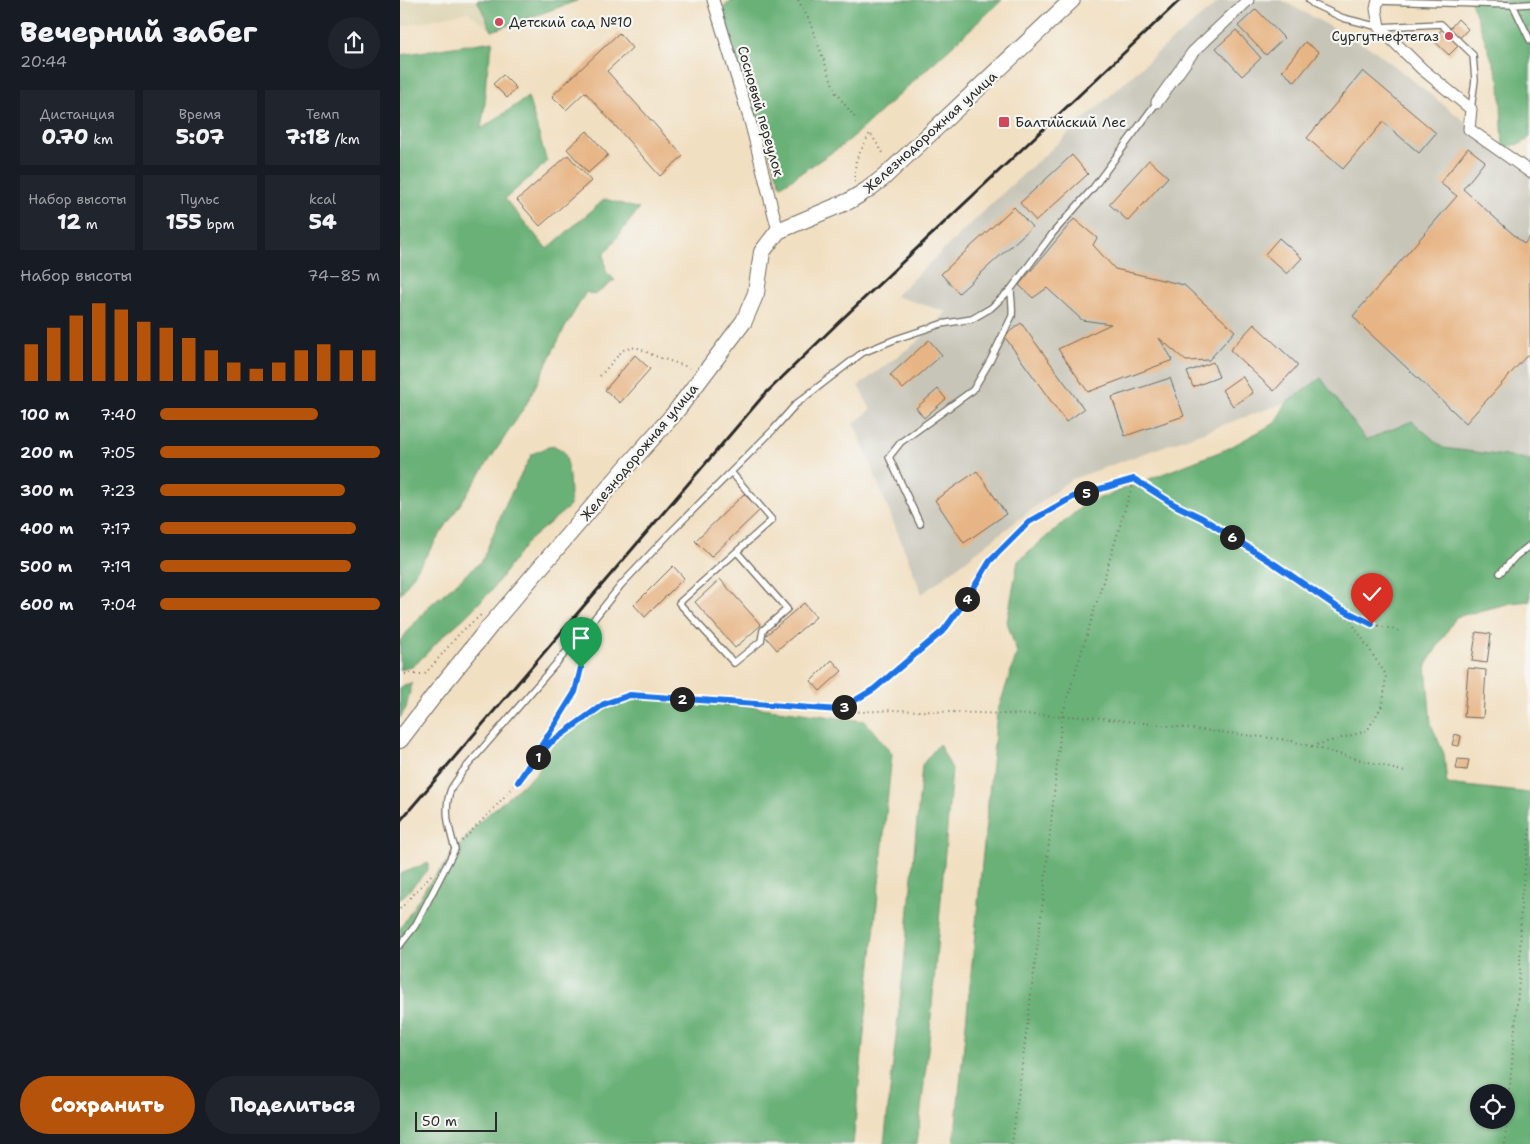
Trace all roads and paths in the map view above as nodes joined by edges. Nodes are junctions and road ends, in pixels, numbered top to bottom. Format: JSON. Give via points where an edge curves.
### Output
{"nodes":[{"id":1,"x":714,"y":0,"type":"edge"},
{"id":2,"x":798,"y":0,"type":"edge"},
{"id":3,"x":1072,"y":0,"type":"edge"},
{"id":4,"x":1248,"y":0,"type":"edge"},
{"id":5,"x":1309,"y":0,"type":"edge"},
{"id":6,"x":1378,"y":1,"type":"edge"},
{"id":7,"x":1530,"y":4,"type":"edge"},
{"id":8,"x":1514,"y":5,"type":"junction"},
{"id":9,"x":1379,"y":27,"type":"junction"},
{"id":10,"x":1530,"y":40,"type":"edge"},
{"id":11,"x":1157,"y":102,"type":"joint"},
{"id":12,"x":1471,"y":109,"type":"junction"},
{"id":13,"x":856,"y":119,"type":"dead end"},
{"id":14,"x":893,"y":168,"type":"junction"},
{"id":15,"x":1530,"y":172,"type":"edge"},
{"id":16,"x":849,"y":201,"type":"junction"},
{"id":17,"x":778,"y":230,"type":"junction"},
{"id":18,"x":1011,"y":289,"type":"junction"},
{"id":19,"x":692,"y":369,"type":"dead end"},
{"id":20,"x":600,"y":376,"type":"dead end"},
{"id":21,"x":731,"y":472,"type":"junction"},
{"id":22,"x":1134,"y":479,"type":"junction"},
{"id":23,"x":920,"y":524,"type":"dead end"},
{"id":24,"x":1530,"y":545,"type":"edge"},
{"id":25,"x":737,"y":552,"type":"junction"},
{"id":26,"x":1500,"y":573,"type":"dead end"},
{"id":27,"x":487,"y":609,"type":"dead end"},
{"id":28,"x":1344,"y":610,"type":"junction"},
{"id":29,"x":586,"y":630,"type":"junction"},
{"id":30,"x":1400,"y":631,"type":"dead end"},
{"id":31,"x":400,"y":674,"type":"edge"},
{"id":32,"x":839,"y":710,"type":"junction"},
{"id":33,"x":1062,"y":716,"type":"junction"},
{"id":34,"x":400,"y":740,"type":"edge"},
{"id":35,"x":1311,"y":747,"type":"junction"},
{"id":36,"x":1405,"y":772,"type":"dead end"},
{"id":37,"x":518,"y":782,"type":"junction"},
{"id":38,"x":1530,"y":829,"type":"edge"},
{"id":39,"x":455,"y":849,"type":"junction"},
{"id":40,"x":432,"y":874,"type":"dead end"},
{"id":41,"x":400,"y":909,"type":"edge"},
{"id":42,"x":400,"y":946,"type":"edge"},
{"id":43,"x":1012,"y":1144,"type":"edge"},
{"id":44,"x":1505,"y":1144,"type":"edge"}],
"edges":[{"from":1,"to":17,"type":"street","name":"Сосновый переулок"},
{"from":2,"to":13,"type":"path","via":[[836,93]]},
{"from":3,"to":14,"type":"street","name":"Железнодорожная улица"},
{"from":4,"to":11,"type":"street","via":[[1193,52]]},
{"from":5,"to":9,"type":"lane","via":[[1343,18]]},
{"from":6,"to":8,"type":"lane"},
{"from":6,"to":9,"type":"street"},
{"from":7,"to":8,"type":"lane"},
{"from":8,"to":10,"type":"lane"},
{"from":9,"to":12,"type":"street","via":[[1422,69]]},
{"from":9,"to":12,"type":"lane","via":[[1441,24],[1473,55],[1475,80]]},
{"from":11,"to":18,"type":"lane"},
{"from":12,"to":15,"type":"street","via":[[1469,129]]},
{"from":14,"to":16,"type":"street","name":"Железнодорожная улица"},
{"from":14,"to":16,"type":"path","via":[[870,133],[856,160],[854,187]]},
{"from":16,"to":17,"type":"street","name":"Железнодорожная улица"},
{"from":17,"to":34,"type":"street","name":"Железнодорожная улица","via":[[762,252],[756,294],[744,321],[674,414],[490,626]]},
{"from":18,"to":21,"type":"lane","via":[[991,308],[972,319],[941,324],[862,353],[796,404]]},
{"from":18,"to":23,"type":"lane","via":[[1012,316],[972,390],[901,442],[890,457]]},
{"from":19,"to":20,"type":"path","name":"Железнодорожная улица","via":[[636,347],[623,350]]},
{"from":21,"to":25,"type":"lane","via":[[772,520]]},
{"from":21,"to":29,"type":"lane","via":[[621,585]]},
{"from":22,"to":28,"type":"path","via":[[1202,518]]},
{"from":22,"to":32,"type":"path","via":[[1073,497],[1029,522],[990,561],[944,630],[874,689]]},
{"from":22,"to":33,"type":"path"},
{"from":24,"to":26,"type":"lane"},
{"from":25,"to":25,"type":"lane","via":[[680,603],[734,663],[761,641],[763,630],[787,609]]},
{"from":27,"to":31,"type":"path","via":[[460,633],[425,674]]},
{"from":28,"to":30,"type":"path","via":[[1372,624]]},
{"from":28,"to":35,"type":"path","via":[[1386,675],[1383,704],[1367,731]]},
{"from":29,"to":37,"type":"path","via":[[575,692]]},
{"from":29,"to":39,"type":"lane","via":[[462,772],[447,805],[448,826]]},
{"from":32,"to":33,"type":"path"},
{"from":32,"to":37,"type":"path","via":[[630,695],[604,704],[550,743]]},
{"from":33,"to":35,"type":"path","via":[[1288,740]]},
{"from":33,"to":43,"type":"path","via":[[1043,901]]},
{"from":35,"to":36,"type":"path"},
{"from":37,"to":39,"type":"path"},
{"from":38,"to":44,"type":"path","via":[[1521,900],[1520,968]]},
{"from":39,"to":42,"type":"lane","via":[[415,926]]},
{"from":40,"to":41,"type":"path"}]}
